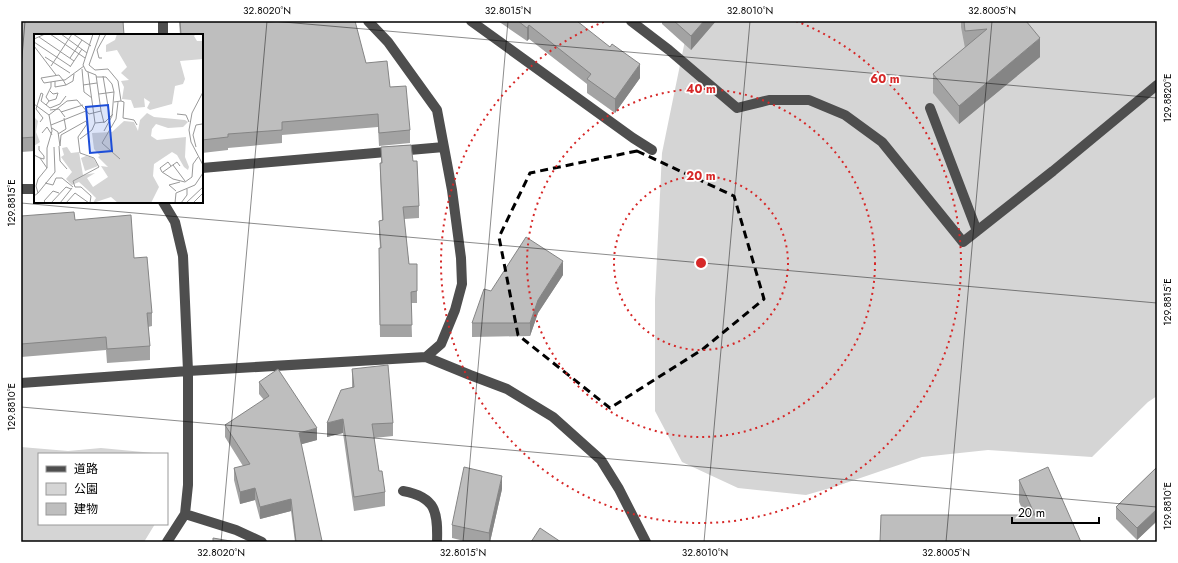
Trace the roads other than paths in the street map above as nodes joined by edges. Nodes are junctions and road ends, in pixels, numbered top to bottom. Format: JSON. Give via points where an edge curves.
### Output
{"nodes":[{"id":1,"x":163,"y":21,"type":"edge"},
{"id":2,"x":368,"y":21,"type":"edge"},
{"id":3,"x":471,"y":21,"type":"edge"},
{"id":4,"x":631,"y":21,"type":"edge"},
{"id":5,"x":163,"y":34,"type":"edge"},
{"id":6,"x":1157,"y":85,"type":"edge"},
{"id":7,"x":930,"y":108,"type":"dead end"},
{"id":8,"x":444,"y":147,"type":"junction"},
{"id":9,"x":652,"y":150,"type":"dead end"},
{"id":10,"x":203,"y":168,"type":"edge"},
{"id":11,"x":21,"y":189,"type":"edge"},
{"id":12,"x":34,"y":189,"type":"edge"},
{"id":13,"x":165,"y":203,"type":"edge"},
{"id":14,"x":977,"y":231,"type":"junction"},
{"id":15,"x":426,"y":357,"type":"junction"},
{"id":16,"x":188,"y":371,"type":"junction"},
{"id":17,"x":21,"y":383,"type":"edge"},
{"id":18,"x":403,"y":491,"type":"dead end"},
{"id":19,"x":185,"y":514,"type":"junction"},
{"id":20,"x":167,"y":542,"type":"edge"},
{"id":21,"x":262,"y":542,"type":"edge"},
{"id":22,"x":437,"y":542,"type":"edge"},
{"id":23,"x":646,"y":542,"type":"edge"}],
"edges":[{"from":1,"to":5,"type":"street"},
{"from":2,"to":8,"type":"street","via":[[388,42],[437,110]]},
{"from":3,"to":9,"type":"street"},
{"from":4,"to":14,"type":"street","via":[[737,108],[769,100],[809,100],[845,115],[882,142],[963,242]]},
{"from":6,"to":14,"type":"street"},
{"from":7,"to":14,"type":"street"},
{"from":8,"to":10,"type":"street"},
{"from":8,"to":15,"type":"street","via":[[461,258],[462,284],[441,344]]},
{"from":11,"to":12,"type":"street"},
{"from":13,"to":16,"type":"street","via":[[175,222],[183,256]]},
{"from":15,"to":16,"type":"street"},
{"from":15,"to":23,"type":"street","via":[[507,389],[553,417],[601,460],[619,488]]},
{"from":16,"to":17,"type":"street"},
{"from":16,"to":19,"type":"street","via":[[188,485]]},
{"from":18,"to":22,"type":"street","via":[[426,499],[432,506],[436,514]]},
{"from":19,"to":20,"type":"street"},
{"from":19,"to":21,"type":"street","via":[[236,530]]}]}
